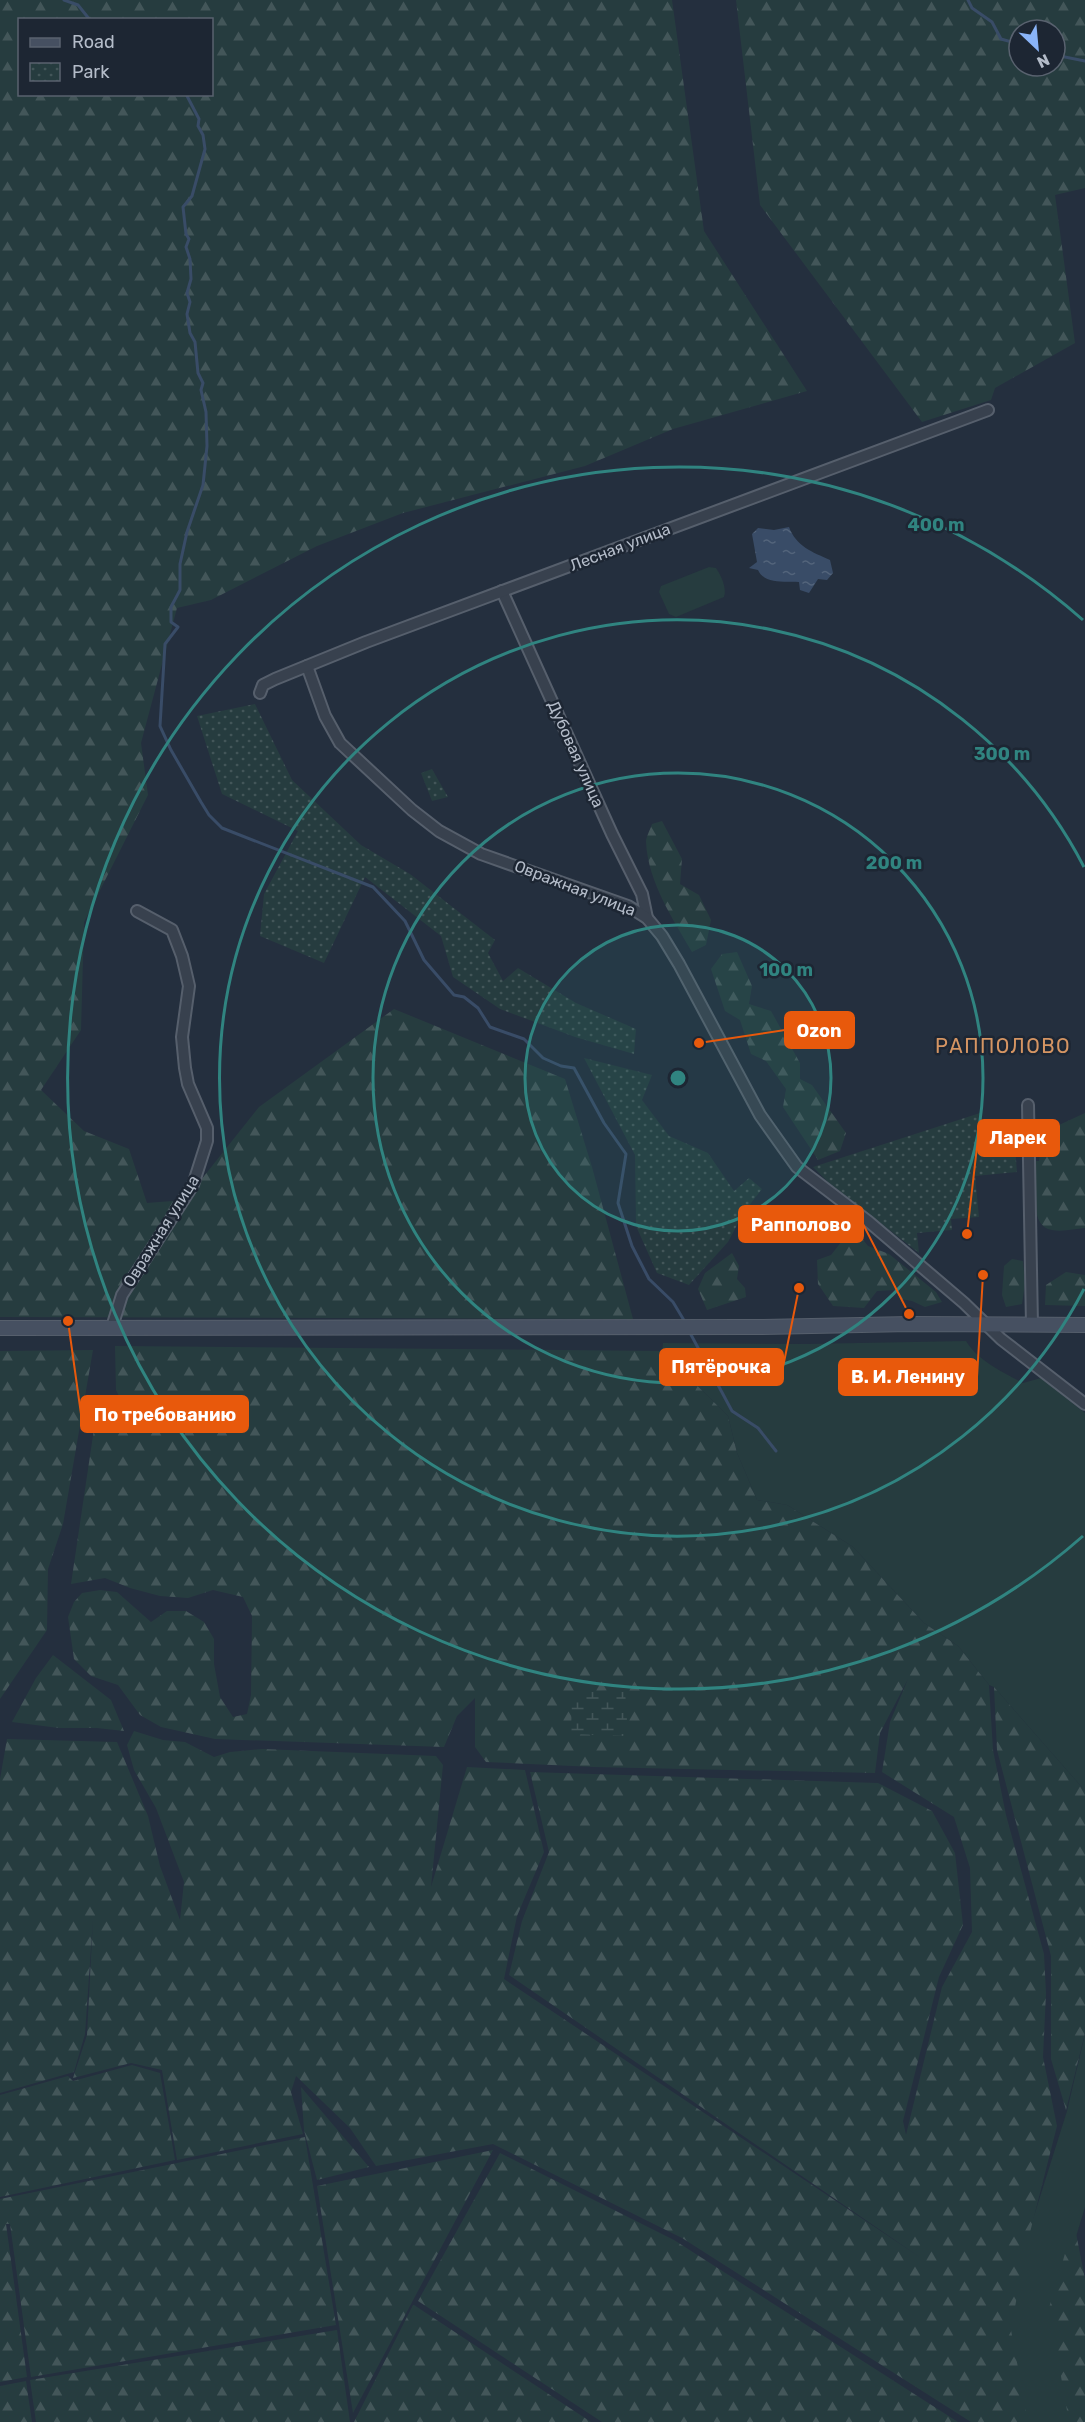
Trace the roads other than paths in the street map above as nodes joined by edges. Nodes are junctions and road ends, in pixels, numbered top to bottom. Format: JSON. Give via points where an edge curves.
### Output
{"nodes":[{"id":1,"x":988,"y":410,"type":"dead end"},
{"id":2,"x":502,"y":591,"type":"junction"},
{"id":3,"x":307,"y":666,"type":"junction"},
{"id":4,"x":260,"y":693,"type":"dead end"},
{"id":5,"x":137,"y":911,"type":"dead end"},
{"id":6,"x":647,"y":918,"type":"junction"},
{"id":7,"x":1028,"y":1105,"type":"dead end"},
{"id":8,"x":986,"y":1325,"type":"junction"},
{"id":9,"x":1032,"y":1325,"type":"junction"},
{"id":10,"x":1085,"y":1325,"type":"edge"},
{"id":11,"x":112,"y":1327,"type":"junction"},
{"id":12,"x":0,"y":1328,"type":"edge"},
{"id":13,"x":1085,"y":1404,"type":"edge"}],
"edges":[{"from":1,"to":2,"type":"street","name":"Лесная улица"},
{"from":2,"to":3,"type":"street","name":"Лесная улица"},
{"from":2,"to":6,"type":"street","name":"Дубовая улица","via":[[642,894]]},
{"from":3,"to":4,"type":"street","name":"Лесная улица","via":[[263,685]]},
{"from":3,"to":6,"type":"street","name":"Овражная улица","via":[[325,716],[340,743],[438,831],[481,854],[628,906]]},
{"from":5,"to":11,"type":"street","name":"Овражная улица","via":[[172,930],[182,956],[189,986],[182,1037],[185,1068],[207,1128],[207,1141],[193,1185],[122,1295]]},
{"from":6,"to":8,"type":"street","name":"Овражная улица","via":[[679,964],[760,1116],[785,1153],[797,1167],[915,1260]]},
{"from":7,"to":9,"type":"street"},
{"from":8,"to":9,"type":"main road"},
{"from":8,"to":11,"type":"main road"},
{"from":8,"to":13,"type":"street","name":"Овражная улица"},
{"from":9,"to":10,"type":"main road"},
{"from":11,"to":12,"type":"main road"}]}
